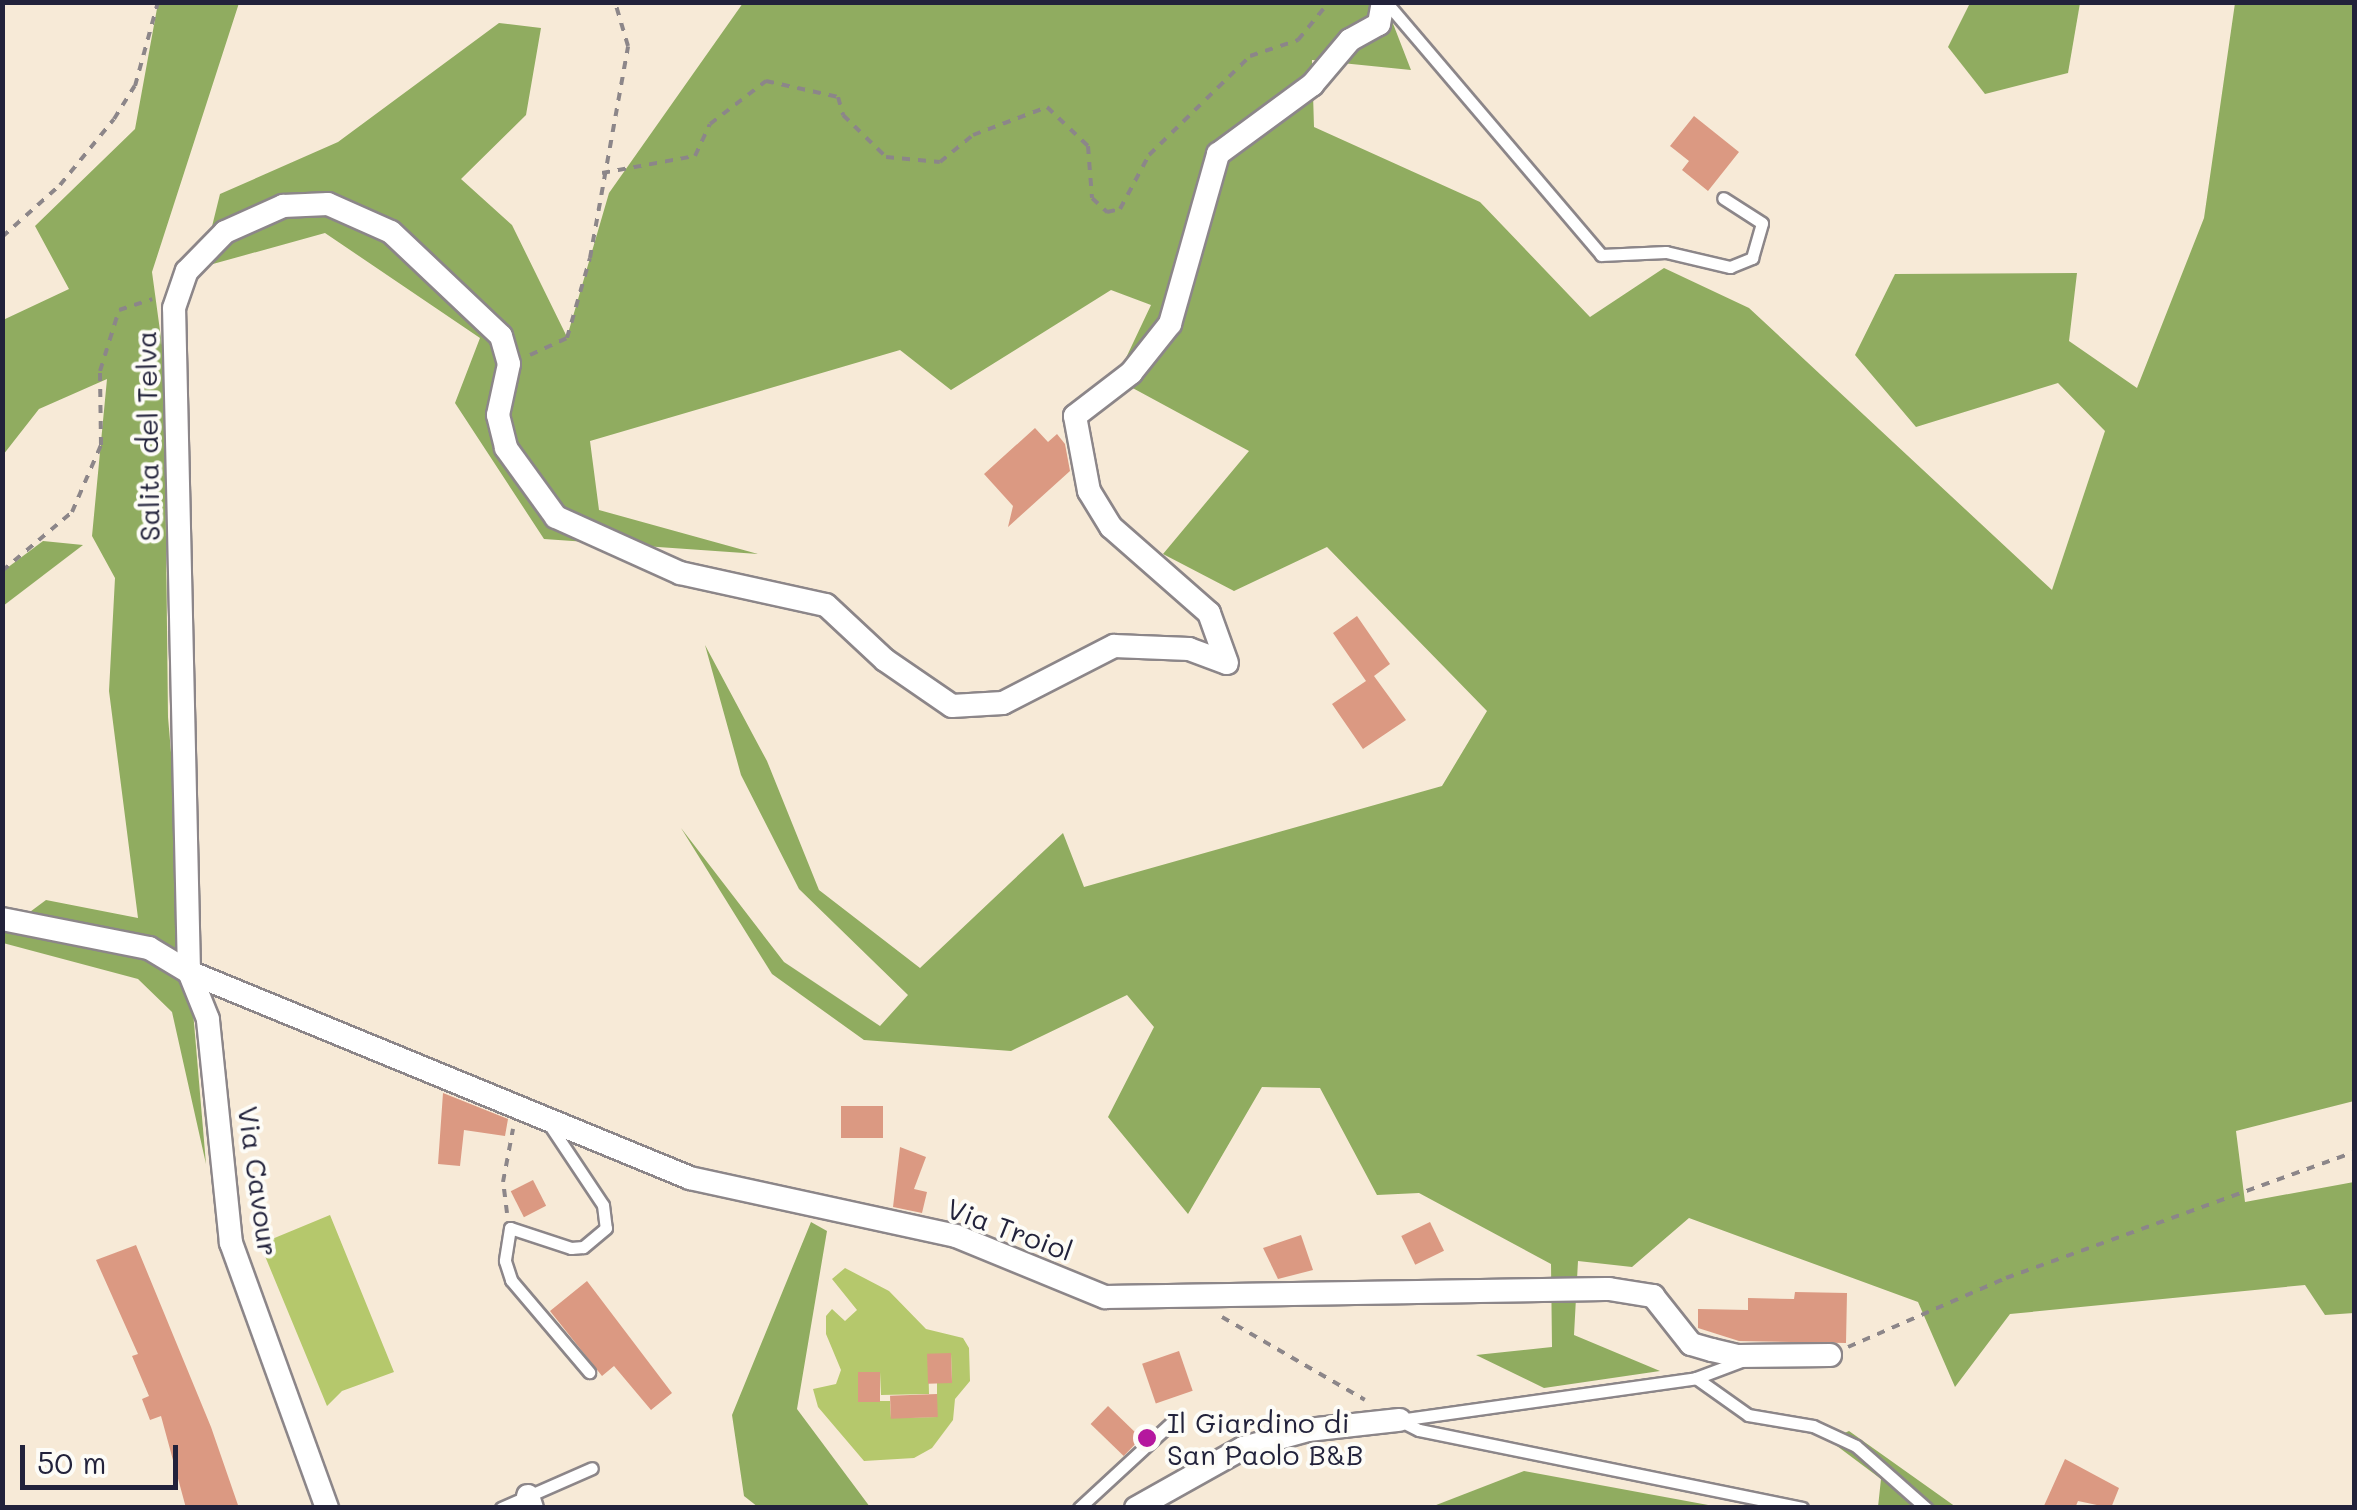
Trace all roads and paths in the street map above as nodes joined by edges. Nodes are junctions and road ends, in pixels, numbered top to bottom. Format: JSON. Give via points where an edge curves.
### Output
{"nodes":[{"id":1,"x":158,"y":2,"type":"edge"},
{"id":2,"x":615,"y":2,"type":"edge"},
{"id":3,"x":1330,"y":2,"type":"edge"},
{"id":4,"x":1384,"y":2,"type":"edge"},
{"id":5,"x":602,"y":173,"type":"junction"},
{"id":6,"x":1722,"y":198,"type":"dead end"},
{"id":7,"x":2,"y":237,"type":"edge"},
{"id":8,"x":180,"y":290,"type":"junction"},
{"id":9,"x":510,"y":364,"type":"junction"},
{"id":10,"x":2,"y":572,"type":"edge"},
{"id":11,"x":2,"y":919,"type":"edge"},
{"id":12,"x":190,"y":972,"type":"junction"},
{"id":13,"x":518,"y":1105,"type":"junction"},
{"id":14,"x":544,"y":1116,"type":"junction"},
{"id":15,"x":2354,"y":1152,"type":"edge"},
{"id":16,"x":510,"y":1228,"type":"junction"},
{"id":17,"x":1192,"y":1299,"type":"junction"},
{"id":18,"x":1830,"y":1355,"type":"joint"},
{"id":19,"x":1747,"y":1356,"type":"junction"},
{"id":20,"x":588,"y":1372,"type":"dead end"},
{"id":21,"x":1696,"y":1378,"type":"junction"},
{"id":22,"x":1400,"y":1420,"type":"junction"},
{"id":23,"x":1170,"y":1424,"type":"dead end"},
{"id":24,"x":592,"y":1468,"type":"dead end"},
{"id":25,"x":530,"y":1502,"type":"edge"},
{"id":26,"x":327,"y":1508,"type":"edge"},
{"id":27,"x":501,"y":1508,"type":"edge"},
{"id":28,"x":1078,"y":1508,"type":"edge"},
{"id":29,"x":1136,"y":1508,"type":"edge"},
{"id":30,"x":1802,"y":1508,"type":"edge"},
{"id":31,"x":1926,"y":1508,"type":"edge"}],
"edges":[{"from":1,"to":7,"type":"path","via":[[135,86],[114,119],[60,185]]},
{"from":2,"to":5,"type":"path","via":[[628,46]]},
{"from":3,"to":5,"type":"path","via":[[1298,40],[1250,56],[1148,155],[1120,208],[1107,212],[1092,198],[1088,146],[1047,108],[973,135],[940,162],[886,157],[842,114],[838,97],[766,81],[710,124],[695,156]]},
{"from":4,"to":6,"type":"lane","via":[[1602,255],[1666,252],[1730,266],[1752,258],[1762,224]]},
{"from":4,"to":9,"type":"street","via":[[1379,24],[1350,40],[1312,84],[1218,154],[1170,324],[1132,373],[1074,416],[1089,490],[1111,527],[1209,613],[1227,663],[1189,649],[1114,646],[1003,703],[952,706],[885,660],[826,605],[680,573],[556,517],[506,448],[498,414]]},
{"from":5,"to":9,"type":"path","via":[[590,258],[567,338]]},
{"from":8,"to":9,"type":"street","name":"Salita del Telva","via":[[187,271],[225,232],[283,206],[328,204],[392,232],[476,306],[500,336]]},
{"from":8,"to":10,"type":"path","via":[[119,310],[100,371],[100,446],[91,477],[72,512]]},
{"from":8,"to":12,"type":"street","name":"Salita del Telva","via":[[174,308]]},
{"from":11,"to":12,"type":"street","name":"Via Troiol","via":[[149,948]]},
{"from":12,"to":13,"type":"street","name":"Via Troiol"},
{"from":12,"to":26,"type":"street","name":"Via Cavour","via":[[208,1019],[232,1243]]},
{"from":13,"to":14,"type":"street","name":"Via Troiol"},
{"from":13,"to":16,"type":"path","via":[[503,1182]]},
{"from":14,"to":16,"type":"lane","via":[[603,1205],[606,1228],[583,1247],[570,1248]]},
{"from":14,"to":17,"type":"street","name":"Via Troiol","via":[[690,1178],[956,1236],[1105,1296]]},
{"from":15,"to":18,"type":"path","via":[[2006,1278]]},
{"from":16,"to":20,"type":"lane","via":[[505,1260],[511,1280]]},
{"from":17,"to":19,"type":"street","name":"Via Troiol","via":[[1610,1289],[1653,1296],[1692,1344]]},
{"from":17,"to":22,"type":"path"},
{"from":18,"to":19,"type":"street","name":"Via Troiol"},
{"from":19,"to":21,"type":"lane"},
{"from":21,"to":22,"type":"lane"},
{"from":21,"to":31,"type":"lane","via":[[1748,1416],[1813,1426],[1856,1446]]},
{"from":22,"to":29,"type":"street","via":[[1308,1430],[1243,1448]]},
{"from":22,"to":30,"type":"lane","via":[[1419,1430]]},
{"from":23,"to":28,"type":"lane"},
{"from":24,"to":25,"type":"lane"},
{"from":25,"to":27,"type":"lane"}]}
